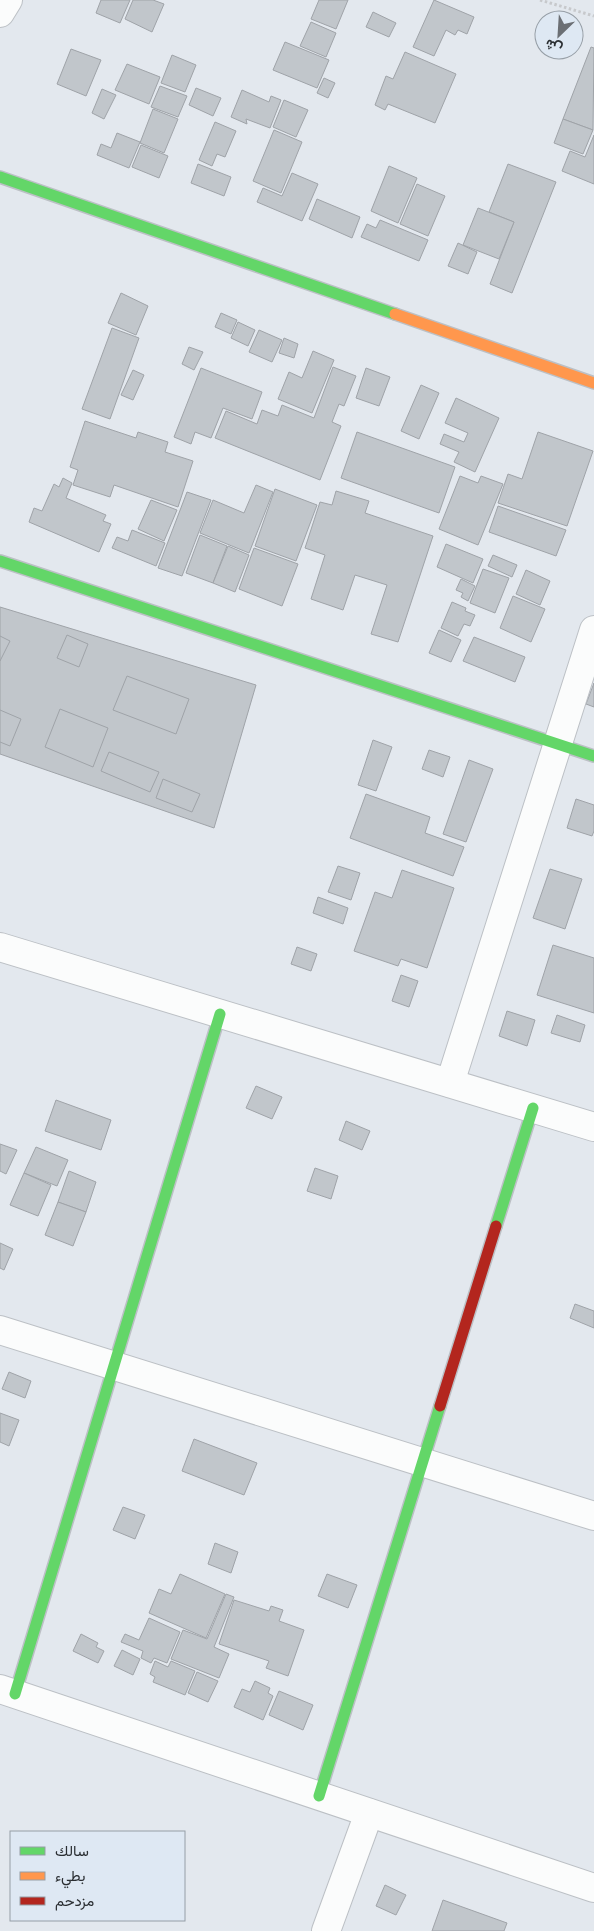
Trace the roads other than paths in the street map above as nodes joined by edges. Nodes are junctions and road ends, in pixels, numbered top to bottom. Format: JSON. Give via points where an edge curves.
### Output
{"nodes":[{"id":1,"x":8,"y":0,"type":"edge"},
{"id":2,"x":0,"y":13,"type":"edge"},
{"id":3,"x":0,"y":177,"type":"edge"},
{"id":4,"x":594,"y":383,"type":"edge"},
{"id":5,"x":0,"y":561,"type":"edge"},
{"id":6,"x":594,"y":630,"type":"edge"},
{"id":7,"x":558,"y":744,"type":"junction"},
{"id":8,"x":594,"y":756,"type":"edge"},
{"id":9,"x":0,"y":947,"type":"edge"},
{"id":10,"x":220,"y":1014,"type":"junction"},
{"id":11,"x":450,"y":1083,"type":"junction"},
{"id":12,"x":533,"y":1108,"type":"junction"},
{"id":13,"x":594,"y":1127,"type":"edge"},
{"id":14,"x":0,"y":1330,"type":"edge"},
{"id":15,"x":113,"y":1367,"type":"junction"},
{"id":16,"x":423,"y":1463,"type":"junction"},
{"id":17,"x":594,"y":1516,"type":"edge"},
{"id":18,"x":7,"y":1692,"type":"edge"},
{"id":19,"x":320,"y":1796,"type":"junction"},
{"id":20,"x":369,"y":1813,"type":"junction"},
{"id":21,"x":594,"y":1888,"type":"edge"},
{"id":22,"x":326,"y":1931,"type":"edge"}],
"edges":[{"from":1,"to":2,"type":"street"},
{"from":3,"to":4,"type":"street"},
{"from":5,"to":7,"type":"street"},
{"from":6,"to":7,"type":"street"},
{"from":7,"to":8,"type":"street"},
{"from":7,"to":11,"type":"street"},
{"from":9,"to":10,"type":"street"},
{"from":10,"to":11,"type":"street"},
{"from":10,"to":15,"type":"street"},
{"from":11,"to":12,"type":"street"},
{"from":12,"to":13,"type":"street"},
{"from":12,"to":16,"type":"street"},
{"from":14,"to":15,"type":"street"},
{"from":15,"to":16,"type":"street"},
{"from":15,"to":18,"type":"street"},
{"from":16,"to":17,"type":"street"},
{"from":16,"to":19,"type":"street"},
{"from":18,"to":19,"type":"street"},
{"from":19,"to":20,"type":"street"},
{"from":20,"to":21,"type":"street"},
{"from":20,"to":22,"type":"street"}]}
